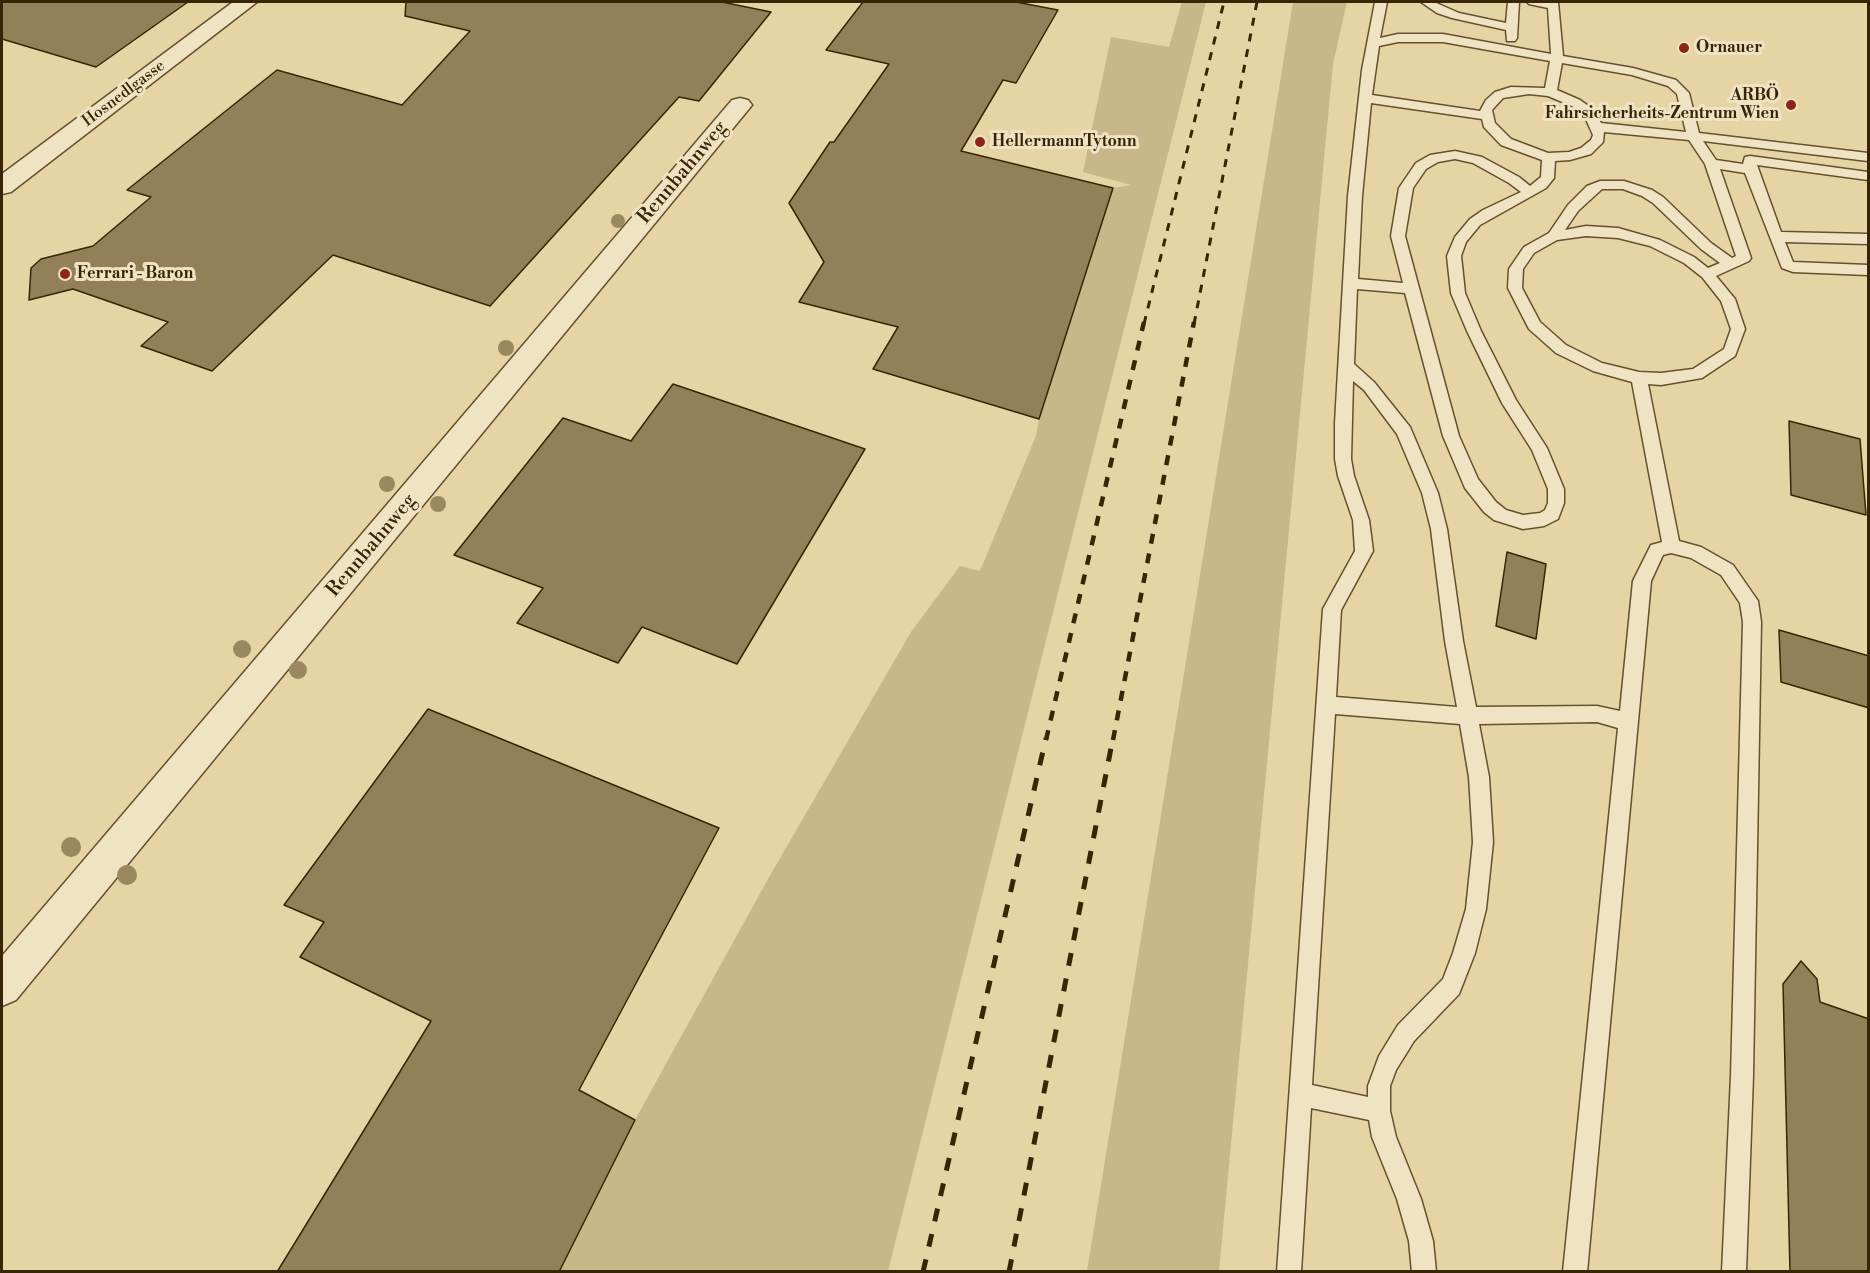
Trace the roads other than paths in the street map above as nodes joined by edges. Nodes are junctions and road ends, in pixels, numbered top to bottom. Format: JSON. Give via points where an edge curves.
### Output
{"nodes":[{"id":1,"x":246,"y":2,"type":"edge"},
{"id":2,"x":1382,"y":2,"type":"edge"},
{"id":3,"x":1427,"y":2,"type":"edge"},
{"id":4,"x":1514,"y":2,"type":"edge"},
{"id":5,"x":1533,"y":2,"type":"edge"},
{"id":6,"x":1553,"y":3,"type":"edge"},
{"id":7,"x":1512,"y":28,"type":"junction"},
{"id":8,"x":1374,"y":43,"type":"junction"},
{"id":9,"x":1510,"y":49,"type":"junction"},
{"id":10,"x":1557,"y":58,"type":"junction"},
{"id":11,"x":1550,"y":92,"type":"junction"},
{"id":12,"x":1365,"y":98,"type":"junction"},
{"id":13,"x":740,"y":105,"type":"dead end"},
{"id":14,"x":1486,"y":116,"type":"junction"},
{"id":15,"x":1597,"y":127,"type":"junction"},
{"id":16,"x":1693,"y":136,"type":"junction"},
{"id":17,"x":1548,"y":157,"type":"junction"},
{"id":18,"x":1869,"y":157,"type":"edge"},
{"id":19,"x":1712,"y":165,"type":"junction"},
{"id":20,"x":1750,"y":169,"type":"junction"},
{"id":21,"x":1869,"y":176,"type":"edge"},
{"id":22,"x":2,"y":186,"type":"edge"},
{"id":23,"x":1530,"y":193,"type":"junction"},
{"id":24,"x":1554,"y":236,"type":"junction"},
{"id":25,"x":1775,"y":237,"type":"junction"},
{"id":26,"x":1869,"y":239,"type":"edge"},
{"id":27,"x":1731,"y":264,"type":"junction"},
{"id":28,"x":1869,"y":270,"type":"edge"},
{"id":29,"x":1707,"y":274,"type":"junction"},
{"id":30,"x":1352,"y":284,"type":"junction"},
{"id":31,"x":1411,"y":289,"type":"junction"},
{"id":32,"x":1345,"y":365,"type":"junction"},
{"id":33,"x":1639,"y":378,"type":"junction"},
{"id":34,"x":1671,"y":546,"type":"junction"},
{"id":35,"x":1324,"y":705,"type":"junction"},
{"id":36,"x":1469,"y":716,"type":"junction"},
{"id":37,"x":1629,"y":722,"type":"junction"},
{"id":38,"x":2,"y":986,"type":"edge"},
{"id":39,"x":1301,"y":1094,"type":"junction"},
{"id":40,"x":1379,"y":1111,"type":"junction"},
{"id":41,"x":1289,"y":1272,"type":"edge"},
{"id":42,"x":1424,"y":1272,"type":"edge"},
{"id":43,"x":1575,"y":1272,"type":"edge"},
{"id":44,"x":1734,"y":1272,"type":"edge"}],
"edges":[{"from":1,"to":22,"type":"street","name":"Hosnedlgasse"},
{"from":2,"to":8,"type":"lane"},
{"from":3,"to":7,"type":"lane","via":[[1456,16]]},
{"from":4,"to":7,"type":"lane"},
{"from":5,"to":6,"type":"lane"},
{"from":6,"to":10,"type":"lane"},
{"from":7,"to":9,"type":"lane"},
{"from":8,"to":9,"type":"lane","via":[[1398,38],[1443,38]]},
{"from":8,"to":12,"type":"lane"},
{"from":9,"to":10,"type":"lane"},
{"from":10,"to":11,"type":"lane"},
{"from":10,"to":16,"type":"lane","via":[[1654,76],[1672,83],[1683,93]]},
{"from":11,"to":14,"type":"lane","via":[[1529,90],[1499,95],[1490,103]]},
{"from":11,"to":15,"type":"lane","via":[[1590,113]]},
{"from":12,"to":14,"type":"lane"},
{"from":12,"to":30,"type":"lane","via":[[1355,196]]},
{"from":13,"to":38,"type":"street","name":"Rennbahnweg"},
{"from":14,"to":17,"type":"lane","via":[[1493,131],[1506,142]]},
{"from":15,"to":16,"type":"lane"},
{"from":15,"to":17,"type":"lane","via":[[1597,142],[1586,152]]},
{"from":16,"to":18,"type":"lane"},
{"from":16,"to":19,"type":"lane"},
{"from":17,"to":23,"type":"lane","via":[[1547,178]]},
{"from":19,"to":20,"type":"lane"},
{"from":19,"to":27,"type":"lane","via":[[1744,258]]},
{"from":20,"to":21,"type":"lane","via":[[1750,160]]},
{"from":20,"to":25,"type":"lane"},
{"from":23,"to":31,"type":"lane","via":[[1489,166],[1467,157],[1443,156],[1421,166],[1406,188],[1398,236]]},
{"from":23,"to":31,"type":"lane","via":[[1475,222],[1460,240],[1454,268],[1458,293],[1474,331],[1551,472],[1556,503],[1552,514],[1544,519],[1523,522],[1500,515],[1471,483],[1451,436]]},
{"from":24,"to":27,"type":"lane","via":[[1592,189],[1624,185],[1658,200]]},
{"from":24,"to":29,"type":"lane","via":[[1586,231],[1618,233],[1655,243]]},
{"from":24,"to":33,"type":"lane","via":[[1529,250],[1516,269],[1515,288],[1533,325],[1561,349],[1598,367]]},
{"from":25,"to":26,"type":"lane"},
{"from":25,"to":28,"type":"lane","via":[[1787,265]]},
{"from":27,"to":29,"type":"lane"},
{"from":29,"to":33,"type":"lane","via":[[1728,299],[1738,329],[1730,352],[1697,374]]},
{"from":30,"to":31,"type":"lane"},
{"from":30,"to":32,"type":"lane"},
{"from":32,"to":35,"type":"lane","via":[[1343,459],[1361,520],[1364,551],[1332,609]]},
{"from":32,"to":36,"type":"lane","via":[[1369,386],[1404,432],[1430,493]]},
{"from":33,"to":34,"type":"lane"},
{"from":34,"to":37,"type":"lane","via":[[1658,550],[1642,581]]},
{"from":34,"to":44,"type":"lane","via":[[1695,552],[1727,570],[1749,601],[1752,622]]},
{"from":35,"to":36,"type":"lane"},
{"from":35,"to":39,"type":"lane"},
{"from":36,"to":37,"type":"lane","via":[[1597,714]]},
{"from":36,"to":40,"type":"lane","via":[[1479,777],[1483,842],[1476,909],[1451,986],[1406,1033],[1387,1064],[1379,1086]]},
{"from":37,"to":43,"type":"lane"},
{"from":39,"to":40,"type":"lane"},
{"from":39,"to":41,"type":"lane"},
{"from":40,"to":42,"type":"lane","via":[[1384,1137],[1421,1241]]}]}
